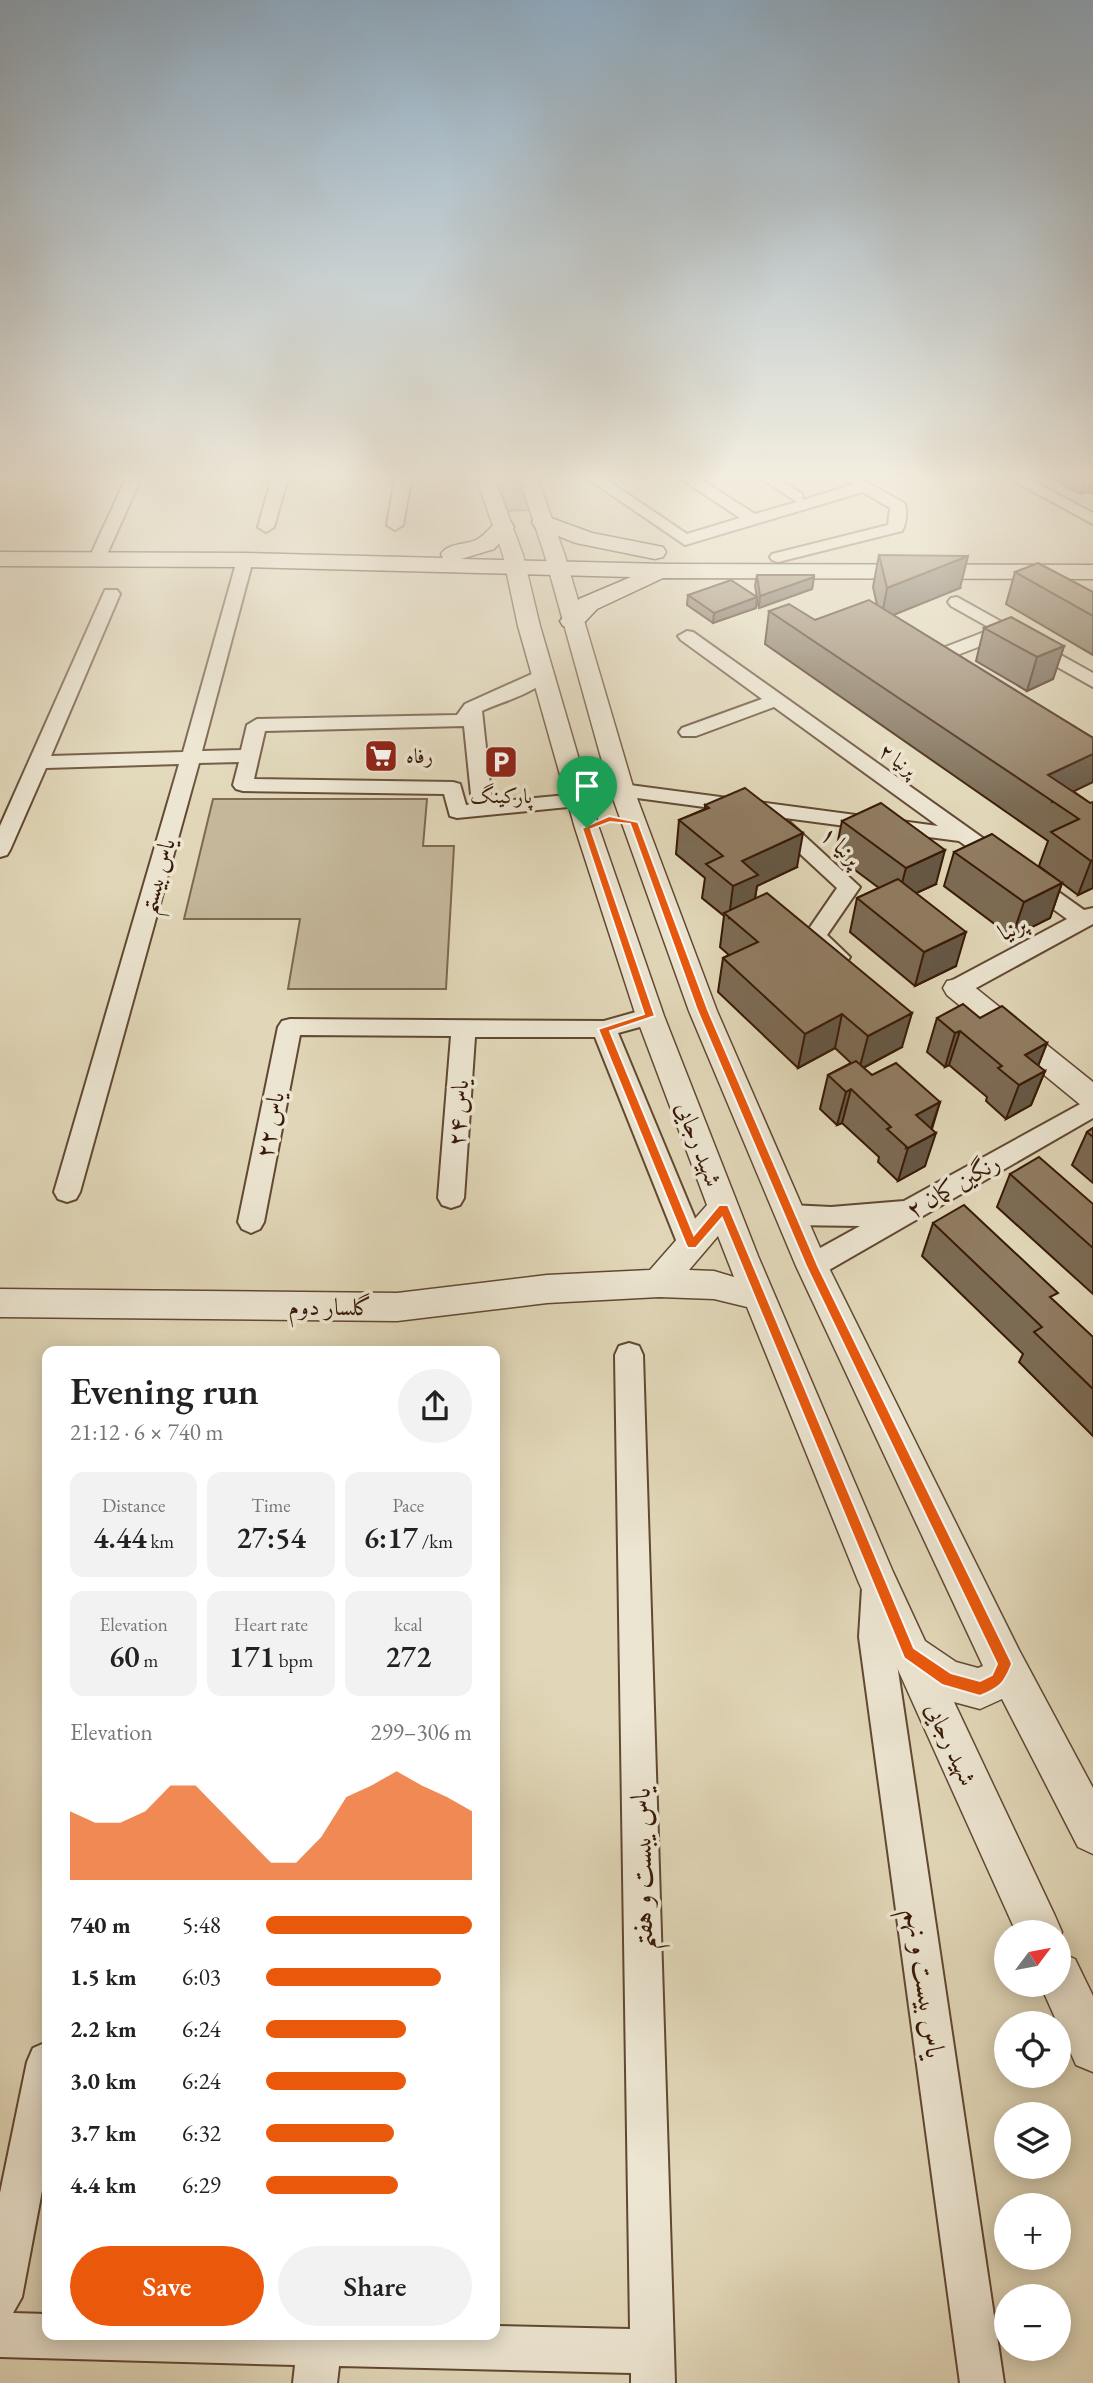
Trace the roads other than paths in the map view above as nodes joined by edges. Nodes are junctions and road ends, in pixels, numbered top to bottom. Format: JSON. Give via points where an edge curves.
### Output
{"nodes":[{"id":1,"x":237,"y":585,"type":"edge"},
{"id":2,"x":562,"y":585,"type":"edge"},
{"id":3,"x":629,"y":585,"type":"edge"},
{"id":4,"x":1064,"y":585,"type":"edge"},
{"id":5,"x":521,"y":586,"type":"joint"},
{"id":6,"x":111,"y":594,"type":"dead end"},
{"id":7,"x":1093,"y":595,"type":"edge"},
{"id":8,"x":957,"y":601,"type":"dead end"},
{"id":9,"x":572,"y":621,"type":"junction"},
{"id":10,"x":1006,"y":630,"type":"junction"},
{"id":11,"x":687,"y":636,"type":"dead end"},
{"id":12,"x":933,"y":658,"type":"edge"},
{"id":13,"x":543,"y":674,"type":"junction"},
{"id":14,"x":1093,"y":681,"type":"edge"},
{"id":15,"x":776,"y":700,"type":"junction"},
{"id":16,"x":472,"y":708,"type":"junction"},
{"id":17,"x":689,"y":732,"type":"dead end"},
{"id":18,"x":249,"y":756,"type":"junction"},
{"id":19,"x":191,"y":757,"type":"junction"},
{"id":20,"x":38,"y":762,"type":"junction"},
{"id":21,"x":622,"y":790,"type":"junction"},
{"id":22,"x":10,"y":803,"type":"edge"},
{"id":23,"x":483,"y":809,"type":"junction"},
{"id":24,"x":762,"y":809,"type":"junction"},
{"id":25,"x":929,"y":810,"type":"junction"},
{"id":26,"x":582,"y":814,"type":"junction"},
{"id":27,"x":634,"y":822,"type":"junction"},
{"id":28,"x":902,"y":828,"type":"junction"},
{"id":29,"x":964,"y":836,"type":"junction"},
{"id":30,"x":0,"y":850,"type":"edge"},
{"id":31,"x":1088,"y":917,"type":"edge"},
{"id":32,"x":859,"y":975,"type":"edge"},
{"id":33,"x":957,"y":988,"type":"joint"},
{"id":34,"x":650,"y":1016,"type":"junction"},
{"id":35,"x":464,"y":1028,"type":"junction"},
{"id":36,"x":604,"y":1029,"type":"junction"},
{"id":37,"x":1093,"y":1098,"type":"edge"},
{"id":38,"x":1093,"y":1107,"type":"edge"},
{"id":39,"x":67,"y":1192,"type":"dead end"},
{"id":40,"x":452,"y":1198,"type":"dead end"},
{"id":41,"x":723,"y":1208,"type":"junction"},
{"id":42,"x":915,"y":1208,"type":"junction"},
{"id":43,"x":790,"y":1215,"type":"junction"},
{"id":44,"x":251,"y":1222,"type":"dead end"},
{"id":45,"x":692,"y":1245,"type":"junction"},
{"id":46,"x":812,"y":1266,"type":"junction"},
{"id":47,"x":659,"y":1283,"type":"junction"},
{"id":48,"x":759,"y":1297,"type":"junction"},
{"id":49,"x":0,"y":1303,"type":"edge"},
{"id":50,"x":629,"y":1355,"type":"dead end"},
{"id":51,"x":878,"y":1583,"type":"junction"},
{"id":52,"x":909,"y":1653,"type":"junction"},
{"id":53,"x":1005,"y":1664,"type":"junction"},
{"id":54,"x":1093,"y":1832,"type":"edge"},
{"id":55,"x":1033,"y":1920,"type":"edge"},
{"id":56,"x":1069,"y":1997,"type":"edge"},
{"id":57,"x":1093,"y":2048,"type":"edge"},
{"id":58,"x":42,"y":2087,"type":"edge"},
{"id":59,"x":0,"y":2297,"type":"edge"},
{"id":60,"x":0,"y":2335,"type":"edge"},
{"id":61,"x":42,"y":2338,"type":"edge"},
{"id":62,"x":84,"y":2340,"type":"edge"},
{"id":63,"x":318,"y":2354,"type":"edge"},
{"id":64,"x":653,"y":2367,"type":"edge"},
{"id":65,"x":982,"y":2383,"type":"edge"}],
"edges":[{"from":1,"to":19,"type":"street","name":"یاس بیستم"},
{"from":2,"to":9,"type":"street"},
{"from":3,"to":9,"type":"main road","via":[[587,604]]},
{"from":4,"to":7,"type":"main road"},
{"from":5,"to":9,"type":"street","via":[[539,619]]},
{"from":5,"to":13,"type":"street","name":"شهید رجایی"},
{"from":6,"to":20,"type":"street"},
{"from":8,"to":10,"type":"street"},
{"from":9,"to":21,"type":"street"},
{"from":10,"to":12,"type":"street"},
{"from":10,"to":14,"type":"street"},
{"from":11,"to":15,"type":"street","name":"پرنیا ۲"},
{"from":13,"to":16,"type":"street"},
{"from":13,"to":26,"type":"street","name":"شهید رجایی"},
{"from":15,"to":17,"type":"street"},
{"from":15,"to":25,"type":"street","name":"پرنیا ۲"},
{"from":16,"to":18,"type":"street","via":[[461,721],[447,723],[257,725]]},
{"from":16,"to":23,"type":"street"},
{"from":18,"to":19,"type":"street"},
{"from":18,"to":23,"type":"street","via":[[243,785],[453,788],[457,812]]},
{"from":19,"to":20,"type":"street"},
{"from":19,"to":39,"type":"street","name":"یاس بیستم"},
{"from":20,"to":22,"type":"street"},
{"from":21,"to":24,"type":"street"},
{"from":21,"to":27,"type":"street"},
{"from":22,"to":30,"type":"street"},
{"from":23,"to":26,"type":"street"},
{"from":24,"to":28,"type":"street"},
{"from":24,"to":32,"type":"street","name":"پرنیا ۱","via":[[849,887],[815,936]]},
{"from":25,"to":28,"type":"street"},
{"from":25,"to":29,"type":"street","name":"پرنیا ۲"},
{"from":26,"to":27,"type":"street"},
{"from":26,"to":34,"type":"street","name":"شهید رجایی"},
{"from":27,"to":43,"type":"street","via":[[702,1010]]},
{"from":28,"to":29,"type":"street"},
{"from":29,"to":31,"type":"street","name":"پرنیا ۲"},
{"from":31,"to":33,"type":"street","name":"پرنیا"},
{"from":33,"to":37,"type":"street"},
{"from":34,"to":36,"type":"street"},
{"from":34,"to":41,"type":"street","name":"شهید رجایی"},
{"from":35,"to":36,"type":"street"},
{"from":35,"to":40,"type":"street","name":"یاس ۲۴"},
{"from":35,"to":44,"type":"street","name":"یاس ۲۲","via":[[290,1027]]},
{"from":36,"to":45,"type":"street"},
{"from":38,"to":42,"type":"street","name":"رنگین کمان ۲"},
{"from":41,"to":45,"type":"street"},
{"from":41,"to":48,"type":"street","name":"شهید رجایی"},
{"from":42,"to":43,"type":"street","via":[[847,1218]]},
{"from":42,"to":46,"type":"street","name":"رنگین کمان ۲"},
{"from":43,"to":46,"type":"street"},
{"from":45,"to":47,"type":"street"},
{"from":46,"to":53,"type":"street"},
{"from":47,"to":48,"type":"street","name":"گلسار دوم","via":[[714,1285]]},
{"from":47,"to":49,"type":"street","name":"گلسار دوم","via":[[547,1289],[397,1307]]},
{"from":48,"to":51,"type":"street","name":"شهید رجایی"},
{"from":50,"to":64,"type":"street","name":"یاس یبست و هفتم"},
{"from":51,"to":52,"type":"street","name":"شهید رجایی"},
{"from":51,"to":65,"type":"street","name":"یاس بیست و نهم","via":[[876,1637]]},
{"from":52,"to":53,"type":"street","via":[[947,1680],[980,1689],[997,1680]]},
{"from":52,"to":55,"type":"street","name":"شهید رجایی"},
{"from":53,"to":54,"type":"street"},
{"from":56,"to":57,"type":"street"},
{"from":58,"to":59,"type":"street"},
{"from":60,"to":61,"type":"street"},
{"from":62,"to":63,"type":"street"},
{"from":63,"to":64,"type":"street"}]}
